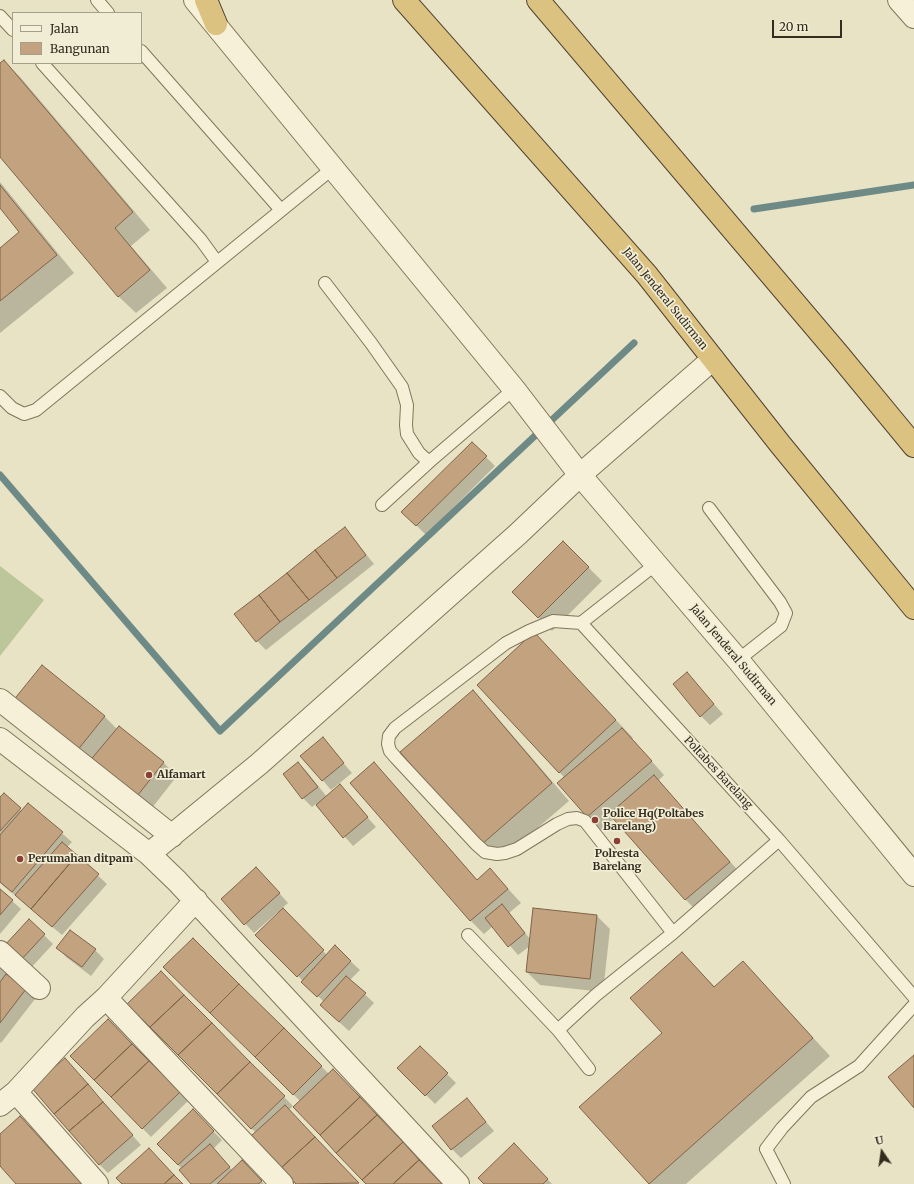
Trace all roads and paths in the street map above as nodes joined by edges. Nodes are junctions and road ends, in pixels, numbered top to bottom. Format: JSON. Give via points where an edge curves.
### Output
{"nodes":[{"id":1,"x":96,"y":0,"type":"edge"},
{"id":2,"x":195,"y":0,"type":"edge"},
{"id":3,"x":206,"y":0,"type":"edge"},
{"id":4,"x":404,"y":0,"type":"edge"},
{"id":5,"x":538,"y":0,"type":"edge"},
{"id":6,"x":899,"y":0,"type":"edge"},
{"id":7,"x":107,"y":12,"type":"edge"},
{"id":8,"x":0,"y":16,"type":"edge"},
{"id":9,"x":914,"y":17,"type":"edge"},
{"id":10,"x":216,"y":24,"type":"junction"},
{"id":11,"x":12,"y":29,"type":"edge"},
{"id":12,"x":142,"y":52,"type":"edge"},
{"id":13,"x":43,"y":64,"type":"edge"},
{"id":14,"x":333,"y":168,"type":"junction"},
{"id":15,"x":281,"y":210,"type":"junction"},
{"id":16,"x":217,"y":262,"type":"junction"},
{"id":17,"x":325,"y":283,"type":"dead end"},
{"id":18,"x":713,"y":359,"type":"junction"},
{"id":19,"x":514,"y":389,"type":"junction"},
{"id":20,"x":0,"y":396,"type":"edge"},
{"id":21,"x":914,"y":446,"type":"edge"},
{"id":22,"x":429,"y":462,"type":"junction"},
{"id":23,"x":580,"y":475,"type":"junction"},
{"id":24,"x":382,"y":506,"type":"dead end"},
{"id":25,"x":709,"y":508,"type":"dead end"},
{"id":26,"x":656,"y":564,"type":"junction"},
{"id":27,"x":914,"y":608,"type":"edge"},
{"id":28,"x":581,"y":623,"type":"junction"},
{"id":29,"x":738,"y":660,"type":"junction"},
{"id":30,"x":0,"y":700,"type":"edge"},
{"id":31,"x":0,"y":739,"type":"edge"},
{"id":32,"x":172,"y":836,"type":"junction"},
{"id":33,"x":779,"y":840,"type":"junction"},
{"id":34,"x":149,"y":854,"type":"junction"},
{"id":35,"x":914,"y":874,"type":"edge"},
{"id":36,"x":196,"y":900,"type":"junction"},
{"id":37,"x":673,"y":933,"type":"junction"},
{"id":38,"x":468,"y":935,"type":"dead end"},
{"id":39,"x":0,"y":952,"type":"edge"},
{"id":40,"x":39,"y":988,"type":"dead end"},
{"id":41,"x":914,"y":997,"type":"edge"},
{"id":42,"x":106,"y":998,"type":"junction"},
{"id":43,"x":914,"y":1005,"type":"edge"},
{"id":44,"x":558,"y":1030,"type":"junction"},
{"id":45,"x":589,"y":1069,"type":"dead end"},
{"id":46,"x":8,"y":1099,"type":"edge"},
{"id":47,"x":97,"y":1184,"type":"edge"},
{"id":48,"x":282,"y":1184,"type":"edge"},
{"id":49,"x":458,"y":1184,"type":"edge"},
{"id":50,"x":784,"y":1184,"type":"edge"}],
"edges":[{"from":1,"to":7,"type":"lane"},
{"from":2,"to":10,"type":"street","name":"Jalan Jenderal Sudirman"},
{"from":3,"to":10,"type":"highway"},
{"from":4,"to":18,"type":"highway","name":"Jalan Jenderal Sudirman","via":[[647,274]]},
{"from":5,"to":21,"type":"highway","via":[[840,355]]},
{"from":6,"to":9,"type":"street"},
{"from":8,"to":11,"type":"lane"},
{"from":10,"to":14,"type":"street","name":"Jalan Jenderal Sudirman"},
{"from":12,"to":15,"type":"lane"},
{"from":13,"to":16,"type":"lane","via":[[201,240]]},
{"from":14,"to":15,"type":"lane"},
{"from":14,"to":19,"type":"street","name":"Jalan Jenderal Sudirman"},
{"from":15,"to":16,"type":"lane"},
{"from":16,"to":20,"type":"lane","via":[[36,410],[24,414],[12,408]]},
{"from":17,"to":22,"type":"lane","via":[[402,388],[407,405],[407,434],[419,453]]},
{"from":18,"to":23,"type":"street"},
{"from":18,"to":27,"type":"highway","name":"Jalan Jenderal Sudirman"},
{"from":19,"to":22,"type":"lane"},
{"from":19,"to":23,"type":"street","name":"Jalan Jenderal Sudirman"},
{"from":22,"to":24,"type":"lane"},
{"from":23,"to":26,"type":"street","name":"Jalan Jenderal Sudirman"},
{"from":23,"to":32,"type":"street","via":[[518,534],[259,764]]},
{"from":25,"to":29,"type":"lane","via":[[786,613],[781,626]]},
{"from":26,"to":28,"type":"lane"},
{"from":26,"to":29,"type":"street","name":"Jalan Jenderal Sudirman"},
{"from":28,"to":33,"type":"lane","name":"Poltabes Barelang"},
{"from":28,"to":37,"type":"lane","via":[[554,620],[506,643],[395,728],[389,736],[388,744],[396,758],[486,852],[497,854],[517,849],[568,819],[577,818],[585,821]]},
{"from":29,"to":35,"type":"street","name":"Jalan Jenderal Sudirman"},
{"from":30,"to":32,"type":"street"},
{"from":31,"to":34,"type":"street"},
{"from":32,"to":34,"type":"street"},
{"from":33,"to":37,"type":"lane"},
{"from":33,"to":41,"type":"lane","name":"Poltabes Barelang"},
{"from":34,"to":36,"type":"street"},
{"from":36,"to":42,"type":"street"},
{"from":36,"to":49,"type":"street"},
{"from":37,"to":44,"type":"lane","via":[[596,995]]},
{"from":38,"to":44,"type":"lane"},
{"from":39,"to":40,"type":"street"},
{"from":42,"to":46,"type":"street"},
{"from":42,"to":48,"type":"street"},
{"from":43,"to":50,"type":"lane","via":[[859,1066],[811,1097],[766,1149]]},
{"from":44,"to":45,"type":"lane"},
{"from":46,"to":47,"type":"street"}]}
